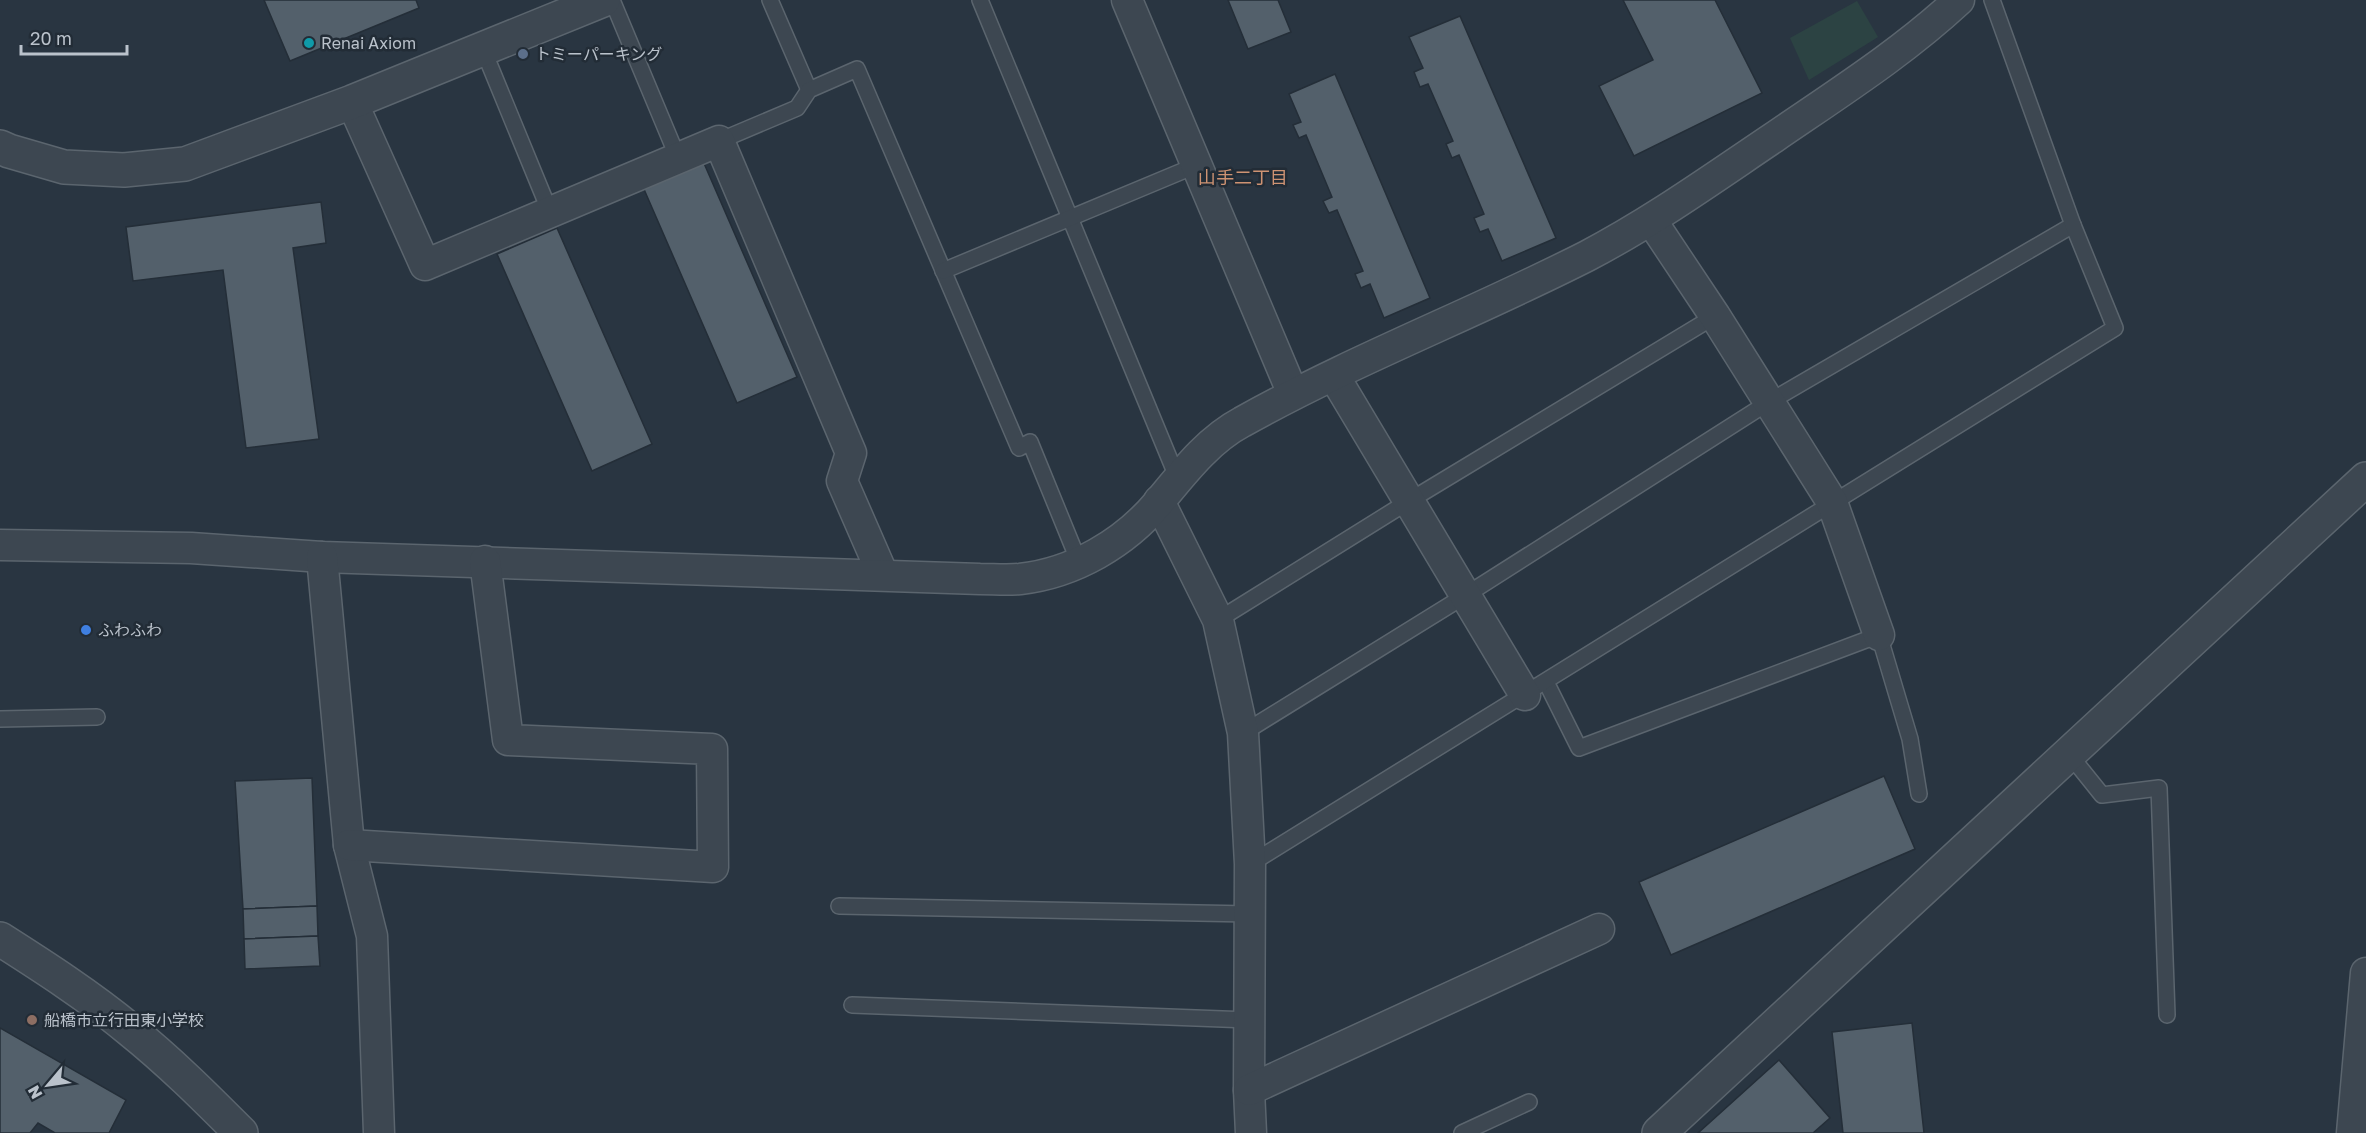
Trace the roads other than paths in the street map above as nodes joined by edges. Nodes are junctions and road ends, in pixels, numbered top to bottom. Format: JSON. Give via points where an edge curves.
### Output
{"nodes":[{"id":1,"x":603,"y":0,"type":"edge"},
{"id":2,"x":612,"y":0,"type":"edge"},
{"id":3,"x":770,"y":0,"type":"edge"},
{"id":4,"x":980,"y":0,"type":"edge"},
{"id":5,"x":1127,"y":0,"type":"edge"},
{"id":6,"x":1959,"y":0,"type":"edge"},
{"id":7,"x":1992,"y":0,"type":"edge"},
{"id":8,"x":483,"y":48,"type":"junction"},
{"id":9,"x":808,"y":90,"type":"junction"},
{"id":10,"x":352,"y":102,"type":"junction"},
{"id":11,"x":719,"y":141,"type":"junction"},
{"id":12,"x":0,"y":147,"type":"edge"},
{"id":13,"x":678,"y":158,"type":"junction"},
{"id":14,"x":1197,"y":165,"type":"junction"},
{"id":15,"x":550,"y":212,"type":"junction"},
{"id":16,"x":1070,"y":217,"type":"junction"},
{"id":17,"x":1651,"y":220,"type":"junction"},
{"id":18,"x":2073,"y":225,"type":"junction"},
{"id":19,"x":943,"y":271,"type":"junction"},
{"id":20,"x":1715,"y":316,"type":"junction"},
{"id":21,"x":1334,"y":376,"type":"junction"},
{"id":22,"x":1293,"y":394,"type":"junction"},
{"id":23,"x":1769,"y":402,"type":"junction"},
{"id":24,"x":1177,"y":477,"type":"junction"},
{"id":25,"x":2366,"y":479,"type":"edge"},
{"id":26,"x":1160,"y":501,"type":"junction"},
{"id":27,"x":1409,"y":501,"type":"junction"},
{"id":28,"x":1832,"y":502,"type":"junction"},
{"id":29,"x":0,"y":545,"type":"edge"},
{"id":30,"x":322,"y":557,"type":"junction"},
{"id":31,"x":486,"y":561,"type":"junction"},
{"id":32,"x":1079,"y":562,"type":"junction"},
{"id":33,"x":883,"y":575,"type":"junction"},
{"id":34,"x":1466,"y":595,"type":"junction"},
{"id":35,"x":1218,"y":620,"type":"junction"},
{"id":36,"x":1879,"y":635,"type":"junction"},
{"id":37,"x":1535,"y":688,"type":"junction"},
{"id":38,"x":98,"y":717,"type":"dead end"},
{"id":39,"x":0,"y":718,"type":"edge"},
{"id":40,"x":1243,"y":733,"type":"junction"},
{"id":41,"x":2069,"y":754,"type":"junction"},
{"id":42,"x":1919,"y":794,"type":"dead end"},
{"id":43,"x":349,"y":845,"type":"junction"},
{"id":44,"x":1250,"y":864,"type":"junction"},
{"id":45,"x":839,"y":906,"type":"dead end"},
{"id":46,"x":1250,"y":914,"type":"junction"},
{"id":47,"x":1599,"y":929,"type":"dead end"},
{"id":48,"x":0,"y":939,"type":"edge"},
{"id":49,"x":2366,"y":973,"type":"edge"},
{"id":50,"x":852,"y":1005,"type":"dead end"},
{"id":51,"x":2167,"y":1015,"type":"dead end"},
{"id":52,"x":1249,"y":1020,"type":"junction"},
{"id":53,"x":1249,"y":1090,"type":"junction"},
{"id":54,"x":1529,"y":1102,"type":"dead end"},
{"id":55,"x":241,"y":1133,"type":"edge"},
{"id":56,"x":379,"y":1133,"type":"edge"},
{"id":57,"x":1251,"y":1133,"type":"edge"},
{"id":58,"x":1462,"y":1133,"type":"edge"},
{"id":59,"x":1659,"y":1133,"type":"edge"},
{"id":60,"x":2352,"y":1133,"type":"edge"}],
"edges":[{"from":1,"to":8,"type":"street"},
{"from":2,"to":13,"type":"lane"},
{"from":3,"to":9,"type":"lane"},
{"from":4,"to":16,"type":"lane"},
{"from":5,"to":14,"type":"street"},
{"from":6,"to":17,"type":"street","via":[[1876,67]]},
{"from":7,"to":18,"type":"lane"},
{"from":8,"to":10,"type":"street"},
{"from":8,"to":15,"type":"lane"},
{"from":9,"to":11,"type":"lane","via":[[797,108]]},
{"from":9,"to":19,"type":"lane","via":[[857,69]]},
{"from":10,"to":12,"type":"street","via":[[185,164],[124,170],[64,167]]},
{"from":10,"to":15,"type":"street","via":[[425,265]]},
{"from":11,"to":13,"type":"street"},
{"from":11,"to":33,"type":"street","via":[[851,453],[842,481]]},
{"from":13,"to":15,"type":"street"},
{"from":14,"to":16,"type":"lane"},
{"from":14,"to":22,"type":"street"},
{"from":16,"to":19,"type":"lane"},
{"from":16,"to":24,"type":"lane"},
{"from":17,"to":20,"type":"street"},
{"from":17,"to":21,"type":"street","via":[[1587,256]]},
{"from":18,"to":23,"type":"lane"},
{"from":18,"to":28,"type":"lane","via":[[2115,328]]},
{"from":19,"to":32,"type":"lane","via":[[1019,448],[1030,442]]},
{"from":20,"to":23,"type":"street"},
{"from":20,"to":27,"type":"lane"},
{"from":21,"to":22,"type":"street"},
{"from":21,"to":27,"type":"street"},
{"from":22,"to":24,"type":"street","via":[[1237,424]]},
{"from":23,"to":28,"type":"street"},
{"from":23,"to":34,"type":"lane"},
{"from":24,"to":26,"type":"street"},
{"from":25,"to":41,"type":"street"},
{"from":26,"to":32,"type":"street","via":[[1108,549]]},
{"from":26,"to":35,"type":"street"},
{"from":27,"to":34,"type":"street"},
{"from":27,"to":35,"type":"lane"},
{"from":28,"to":36,"type":"street"},
{"from":28,"to":37,"type":"lane"},
{"from":29,"to":30,"type":"street","via":[[191,548]]},
{"from":30,"to":31,"type":"street"},
{"from":30,"to":43,"type":"street"},
{"from":31,"to":33,"type":"street"},
{"from":31,"to":43,"type":"street","via":[[508,741],[712,749],[713,867]]},
{"from":32,"to":33,"type":"street","via":[[1020,579]]},
{"from":34,"to":37,"type":"street"},
{"from":34,"to":40,"type":"lane"},
{"from":35,"to":40,"type":"street"},
{"from":36,"to":37,"type":"lane","via":[[1579,748]]},
{"from":36,"to":42,"type":"lane","via":[[1910,739]]},
{"from":37,"to":44,"type":"lane"},
{"from":38,"to":39,"type":"lane"},
{"from":40,"to":44,"type":"street"},
{"from":41,"to":51,"type":"lane","via":[[2102,795],[2159,788]]},
{"from":41,"to":59,"type":"street"},
{"from":43,"to":56,"type":"street","via":[[372,936]]},
{"from":44,"to":46,"type":"street"},
{"from":45,"to":46,"type":"lane"},
{"from":46,"to":52,"type":"street"},
{"from":47,"to":53,"type":"street"},
{"from":48,"to":55,"type":"street","via":[[128,1028]]},
{"from":49,"to":60,"type":"street"},
{"from":50,"to":52,"type":"lane"},
{"from":52,"to":53,"type":"street"},
{"from":53,"to":57,"type":"street"},
{"from":54,"to":58,"type":"lane"}]}
